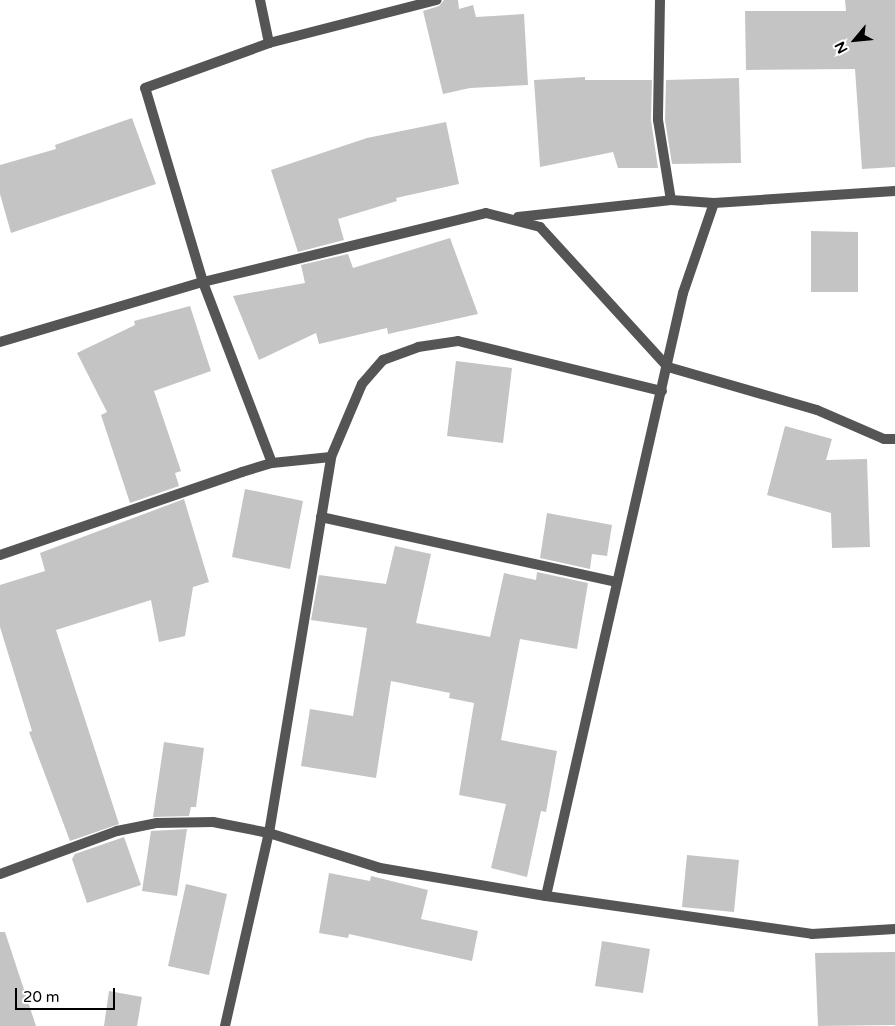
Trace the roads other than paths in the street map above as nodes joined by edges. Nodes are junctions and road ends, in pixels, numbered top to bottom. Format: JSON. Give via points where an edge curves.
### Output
{"nodes":[{"id":1,"x":260,"y":0,"type":"edge"},
{"id":2,"x":437,"y":0,"type":"edge"},
{"id":3,"x":660,"y":0,"type":"edge"},
{"id":4,"x":269,"y":43,"type":"junction"},
{"id":5,"x":895,"y":191,"type":"edge"},
{"id":6,"x":671,"y":200,"type":"junction"},
{"id":7,"x":714,"y":203,"type":"junction"},
{"id":8,"x":515,"y":218,"type":"junction"},
{"id":9,"x":203,"y":282,"type":"junction"},
{"id":10,"x":0,"y":342,"type":"edge"},
{"id":11,"x":668,"y":367,"type":"junction"},
{"id":12,"x":662,"y":390,"type":"junction"},
{"id":13,"x":895,"y":439,"type":"edge"},
{"id":14,"x":331,"y":458,"type":"junction"},
{"id":15,"x":272,"y":463,"type":"junction"},
{"id":16,"x":321,"y":517,"type":"junction"},
{"id":17,"x":0,"y":555,"type":"edge"},
{"id":18,"x":618,"y":582,"type":"junction"},
{"id":19,"x":269,"y":833,"type":"junction"},
{"id":20,"x":0,"y":874,"type":"edge"},
{"id":21,"x":546,"y":896,"type":"junction"},
{"id":22,"x":895,"y":929,"type":"edge"},
{"id":23,"x":225,"y":1026,"type":"edge"}],
"edges":[{"from":1,"to":4,"type":"street"},
{"from":2,"to":4,"type":"street"},
{"from":3,"to":6,"type":"street","via":[[658,120]]},
{"from":4,"to":9,"type":"street","via":[[145,88]]},
{"from":5,"to":7,"type":"street"},
{"from":6,"to":7,"type":"street"},
{"from":6,"to":8,"type":"street"},
{"from":7,"to":11,"type":"street","via":[[683,293]]},
{"from":8,"to":9,"type":"street","via":[[486,213]]},
{"from":8,"to":11,"type":"street","via":[[540,227],[562,247]]},
{"from":9,"to":10,"type":"street"},
{"from":9,"to":15,"type":"street"},
{"from":11,"to":12,"type":"street"},
{"from":11,"to":13,"type":"street","via":[[817,410],[884,439]]},
{"from":12,"to":14,"type":"street","via":[[458,341],[418,346],[383,360],[362,384]]},
{"from":12,"to":18,"type":"street"},
{"from":14,"to":15,"type":"street"},
{"from":14,"to":16,"type":"street"},
{"from":15,"to":17,"type":"street"},
{"from":16,"to":18,"type":"street"},
{"from":16,"to":19,"type":"street"},
{"from":18,"to":21,"type":"street"},
{"from":19,"to":20,"type":"street","via":[[213,822],[157,823],[86,841]]},
{"from":19,"to":21,"type":"street","via":[[380,868]]},
{"from":19,"to":23,"type":"street"},
{"from":21,"to":22,"type":"street","via":[[812,934]]}]}
